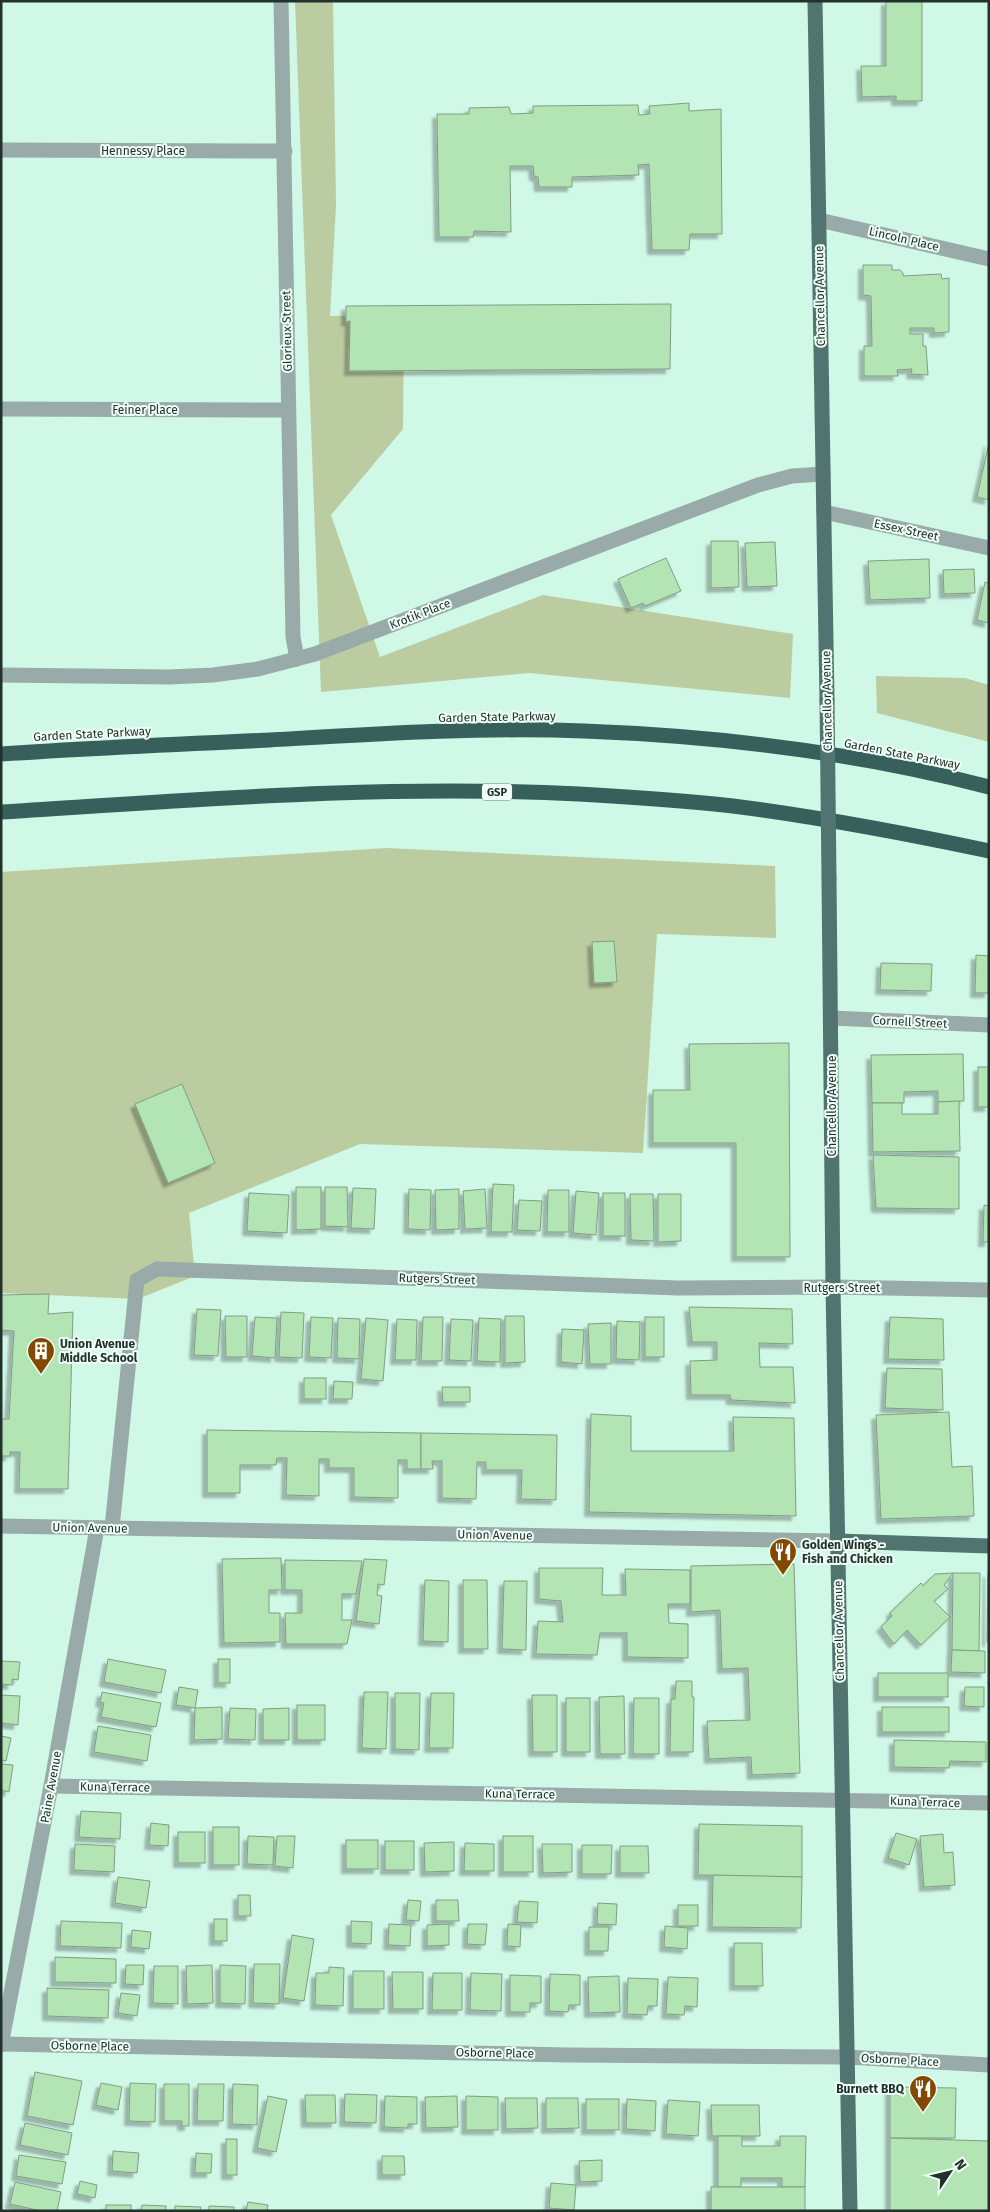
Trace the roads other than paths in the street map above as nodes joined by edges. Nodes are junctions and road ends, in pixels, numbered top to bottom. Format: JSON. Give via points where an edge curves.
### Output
{"nodes":[{"id":1,"x":280,"y":1,"type":"edge"},
{"id":2,"x":815,"y":1,"type":"edge"},
{"id":3,"x":1,"y":150,"type":"edge"},
{"id":4,"x":285,"y":152,"type":"junction"},
{"id":5,"x":819,"y":220,"type":"junction"},
{"id":6,"x":989,"y":259,"type":"edge"},
{"id":7,"x":1,"y":409,"type":"edge"},
{"id":8,"x":288,"y":410,"type":"junction"},
{"id":9,"x":823,"y":474,"type":"junction"},
{"id":10,"x":824,"y":512,"type":"junction"},
{"id":11,"x":989,"y":548,"type":"edge"},
{"id":12,"x":297,"y":659,"type":"junction"},
{"id":13,"x":1,"y":675,"type":"edge"},
{"id":14,"x":1,"y":754,"type":"edge"},
{"id":15,"x":989,"y":786,"type":"edge"},
{"id":16,"x":1,"y":812,"type":"edge"},
{"id":17,"x":989,"y":851,"type":"edge"},
{"id":18,"x":831,"y":1018,"type":"junction"},
{"id":19,"x":989,"y":1025,"type":"edge"},
{"id":20,"x":833,"y":1287,"type":"junction"},
{"id":21,"x":989,"y":1290,"type":"edge"},
{"id":22,"x":1,"y":1526,"type":"edge"},
{"id":23,"x":104,"y":1528,"type":"junction"},
{"id":24,"x":838,"y":1541,"type":"junction"},
{"id":25,"x":989,"y":1546,"type":"edge"},
{"id":26,"x":51,"y":1786,"type":"junction"},
{"id":27,"x":842,"y":1800,"type":"junction"},
{"id":28,"x":989,"y":1804,"type":"edge"},
{"id":29,"x":1,"y":2044,"type":"edge"},
{"id":30,"x":847,"y":2057,"type":"junction"},
{"id":31,"x":989,"y":2065,"type":"edge"},
{"id":32,"x":850,"y":2211,"type":"edge"}],
"edges":[{"from":1,"to":4,"type":"street","name":"Glorieux Street"},
{"from":2,"to":5,"type":"main road","name":"Chancellor Avenue"},
{"from":3,"to":4,"type":"street","name":"Hennessy Place"},
{"from":4,"to":8,"type":"street","name":"Glorieux Street"},
{"from":5,"to":6,"type":"street","name":"Lincoln Place"},
{"from":5,"to":9,"type":"main road","name":"Chancellor Avenue"},
{"from":7,"to":8,"type":"street","name":"Feiner Place"},
{"from":8,"to":12,"type":"street","name":"Glorieux Street","via":[[292,637]]},
{"from":9,"to":10,"type":"main road","name":"Chancellor Avenue"},
{"from":9,"to":12,"type":"street","name":"Krotik Place","via":[[792,476],[758,485]]},
{"from":10,"to":11,"type":"street","name":"Essex Street"},
{"from":10,"to":18,"type":"main road","name":"Chancellor Avenue","bridge":true},
{"from":12,"to":13,"type":"street","name":"Krotik Place","via":[[237,673],[191,676]]},
{"from":14,"to":15,"type":"highway","name":"Garden State Parkway","via":[[376,735],[583,731],[812,752]]},
{"from":16,"to":17,"type":"highway","number":"GSP","via":[[336,794],[577,794],[732,806],[822,819]]},
{"from":18,"to":19,"type":"street","name":"Cornell Street"},
{"from":18,"to":20,"type":"main road","name":"Chancellor Avenue"},
{"from":20,"to":21,"type":"street","name":"Rutgers Street"},
{"from":20,"to":23,"type":"street","name":"Rutgers Street","via":[[668,1287],[157,1269],[137,1280]]},
{"from":20,"to":24,"type":"main road","name":"Chancellor Avenue"},
{"from":22,"to":23,"type":"street","name":"Union Avenue"},
{"from":23,"to":24,"type":"street","name":"Union Avenue"},
{"from":23,"to":26,"type":"street","name":"Paine Avenue"},
{"from":24,"to":25,"type":"main road","name":"Union Avenue"},
{"from":24,"to":27,"type":"main road","name":"Chancellor Avenue"},
{"from":26,"to":27,"type":"street","name":"Kuna Terrace"},
{"from":26,"to":29,"type":"street","name":"Paine Avenue"},
{"from":27,"to":28,"type":"street","name":"Kuna Terrace"},
{"from":27,"to":30,"type":"main road","name":"Chancellor Avenue"},
{"from":29,"to":30,"type":"street","name":"Osborne Place"},
{"from":30,"to":31,"type":"street","name":"Osborne Place"},
{"from":30,"to":32,"type":"main road","name":"Chancellor Avenue"}]}
